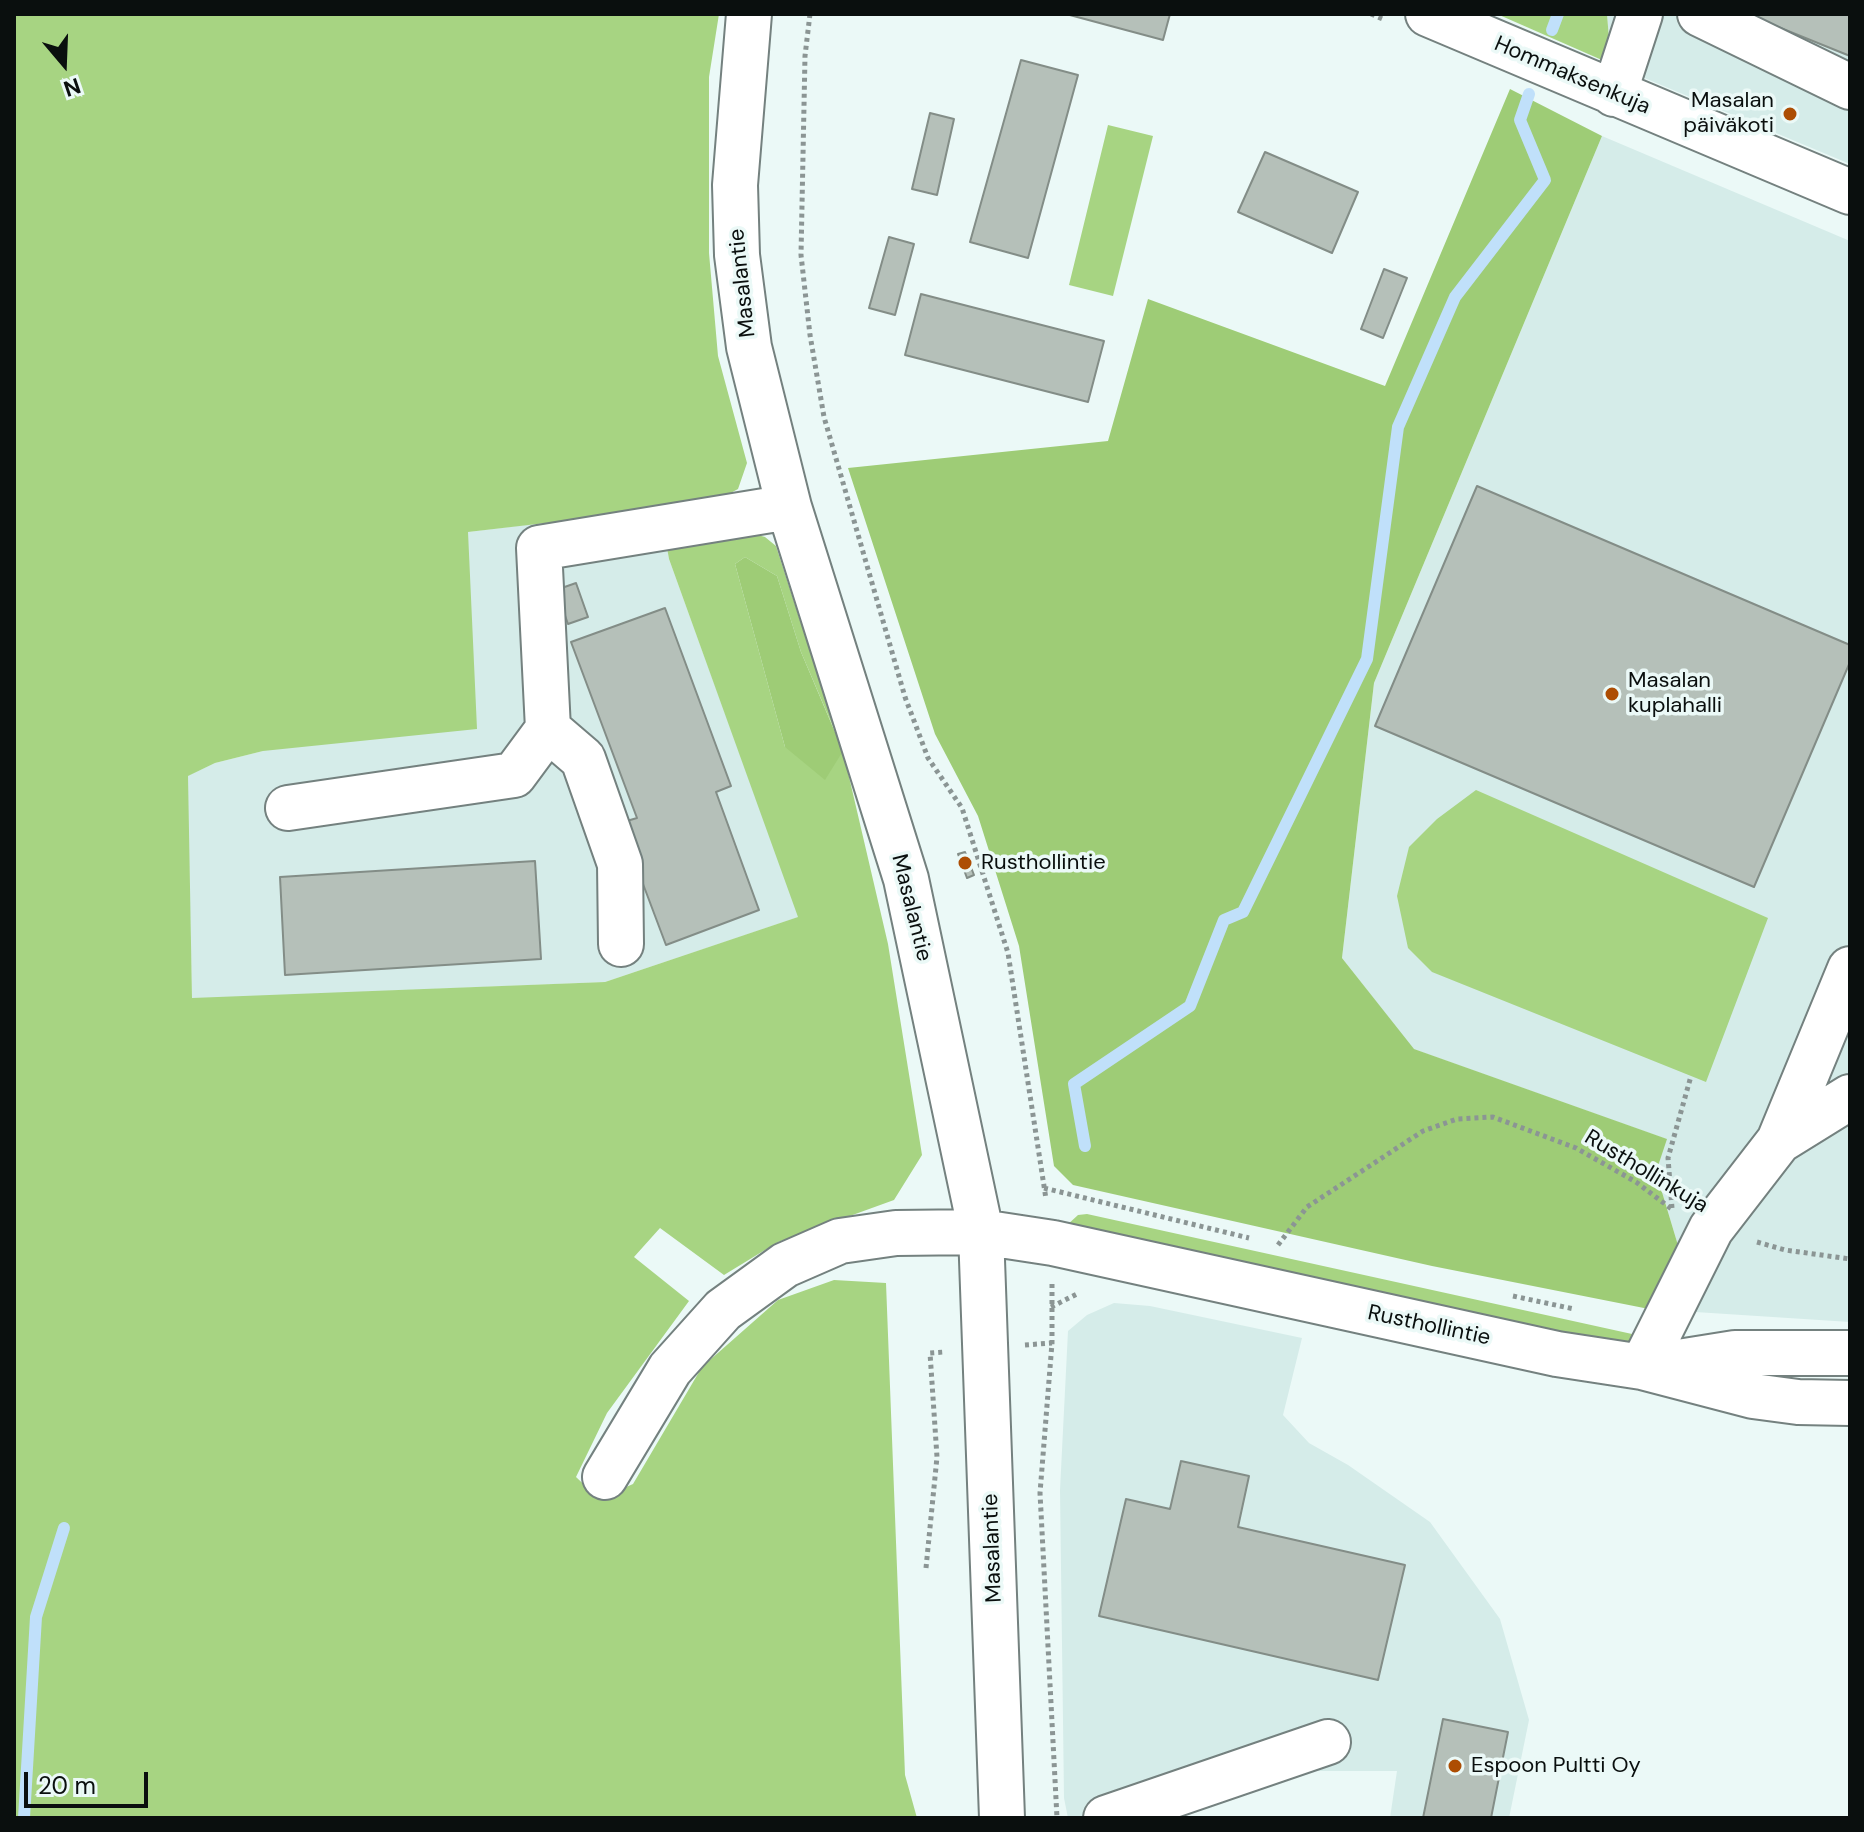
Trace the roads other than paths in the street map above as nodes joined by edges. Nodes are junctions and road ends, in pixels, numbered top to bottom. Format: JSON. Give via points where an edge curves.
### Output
{"nodes":[{"id":1,"x":749,"y":14,"type":"edge"},
{"id":2,"x":1428,"y":14,"type":"edge"},
{"id":3,"x":1640,"y":14,"type":"edge"},
{"id":4,"x":1700,"y":14,"type":"edge"},
{"id":5,"x":1850,"y":87,"type":"edge"},
{"id":6,"x":1614,"y":94,"type":"junction"},
{"id":7,"x":1850,"y":192,"type":"edge"},
{"id":8,"x":789,"y":507,"type":"junction"},
{"id":9,"x":548,"y":729,"type":"junction"},
{"id":10,"x":288,"y":808,"type":"dead end"},
{"id":11,"x":621,"y":944,"type":"dead end"},
{"id":12,"x":1850,"y":969,"type":"edge"},
{"id":13,"x":1850,"y":1097,"type":"edge"},
{"id":14,"x":1779,"y":1141,"type":"junction"},
{"id":15,"x":981,"y":1232,"type":"junction"},
{"id":16,"x":1850,"y":1353,"type":"edge"},
{"id":17,"x":1642,"y":1367,"type":"junction"},
{"id":18,"x":1850,"y":1403,"type":"edge"},
{"id":19,"x":605,"y":1477,"type":"dead end"},
{"id":20,"x":1328,"y":1742,"type":"dead end"},
{"id":21,"x":1002,"y":1818,"type":"edge"},
{"id":22,"x":1106,"y":1818,"type":"edge"}],
"edges":[{"from":1,"to":8,"type":"street","name":"Masalantie","via":[[735,185],[737,255],[749,347]]},
{"from":2,"to":6,"type":"street","name":"Hommaksenkuja"},
{"from":3,"to":6,"type":"street"},
{"from":4,"to":5,"type":"street"},
{"from":6,"to":7,"type":"street","name":"Hommaksenkuja"},
{"from":8,"to":9,"type":"street","via":[[539,548]]},
{"from":8,"to":15,"type":"street","name":"Masalantie","via":[[906,879]]},
{"from":9,"to":10,"type":"street","via":[[514,775]]},
{"from":9,"to":11,"type":"street","via":[[583,759],[620,864]]},
{"from":12,"to":14,"type":"street"},
{"from":13,"to":14,"type":"street"},
{"from":14,"to":17,"type":"street","via":[[1711,1229]]},
{"from":15,"to":17,"type":"street","name":"Rusthollintie","via":[[1053,1243],[1557,1354]]},
{"from":15,"to":19,"type":"street","name":"Rusthollintie","via":[[896,1233],[840,1241],[785,1265],[723,1310],[670,1369]]},
{"from":15,"to":21,"type":"street","name":"Masalantie"},
{"from":16,"to":17,"type":"street","name":"Rusthollintie","via":[[1735,1353]]},
{"from":17,"to":18,"type":"street","name":"Rusthollintie","via":[[1753,1396]]},
{"from":20,"to":22,"type":"street"}]}
